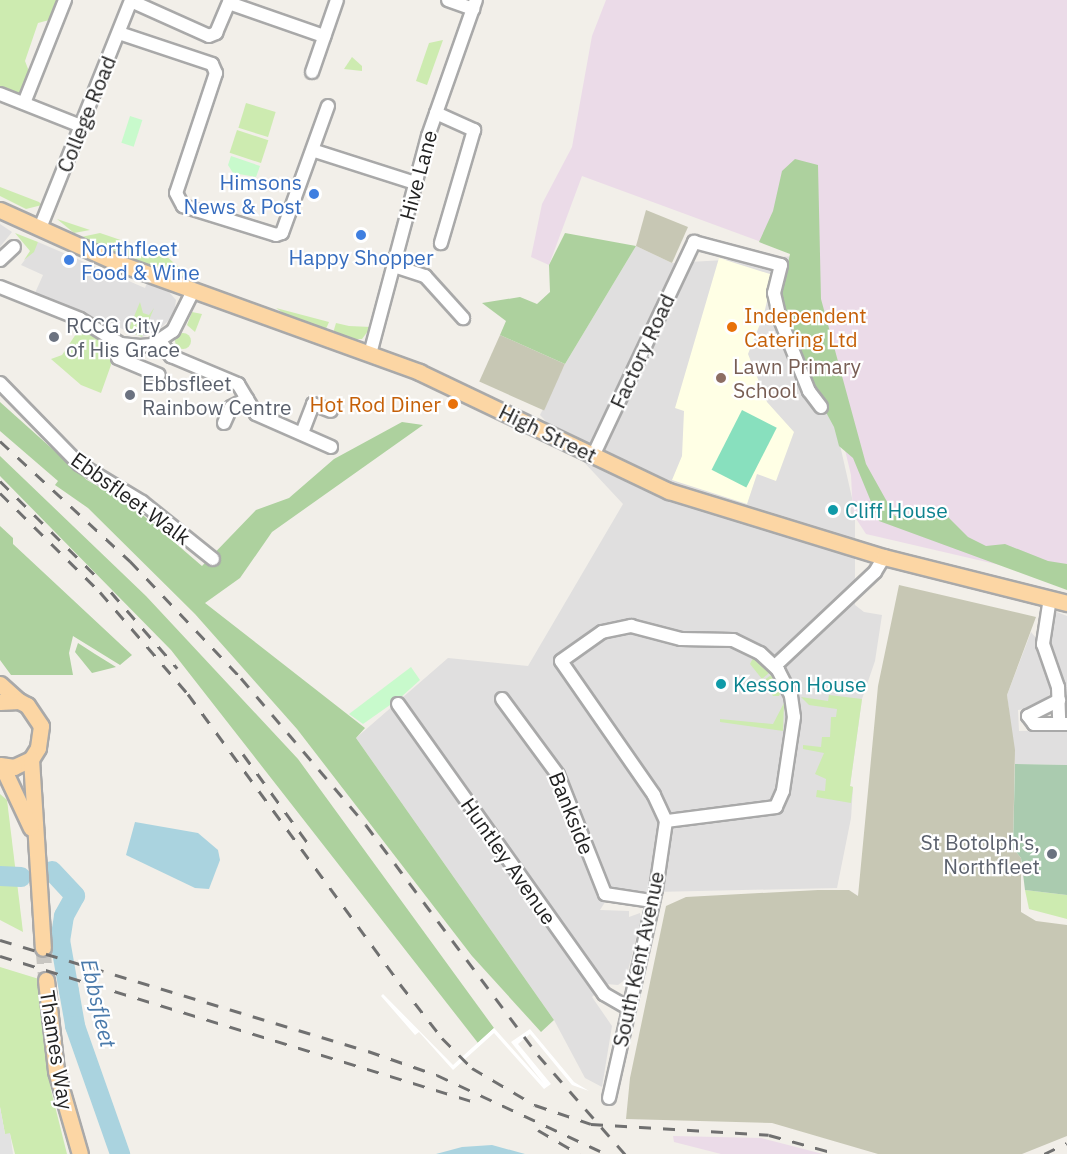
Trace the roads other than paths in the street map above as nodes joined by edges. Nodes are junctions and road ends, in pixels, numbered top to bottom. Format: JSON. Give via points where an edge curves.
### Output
{"nodes":[{"id":1,"x":65,"y":0,"type":"edge"},
{"id":2,"x":337,"y":0,"type":"edge"},
{"id":3,"x":448,"y":0,"type":"edge"},
{"id":4,"x":131,"y":1,"type":"edge"},
{"id":5,"x":474,"y":5,"type":"edge"},
{"id":6,"x":119,"y":33,"type":"junction"},
{"id":7,"x":324,"y":36,"type":"junction"},
{"id":8,"x":312,"y":72,"type":"dead end"},
{"id":9,"x":0,"y":94,"type":"edge"},
{"id":10,"x":24,"y":103,"type":"junction"},
{"id":11,"x":328,"y":106,"type":"dead end"},
{"id":12,"x":436,"y":113,"type":"junction"},
{"id":13,"x":81,"y":126,"type":"junction"},
{"id":14,"x":315,"y":151,"type":"junction"},
{"id":15,"x":416,"y":183,"type":"junction"},
{"id":16,"x":0,"y":210,"type":"edge"},
{"id":17,"x":40,"y":228,"type":"junction"},
{"id":18,"x":441,"y":243,"type":"dead end"},
{"id":19,"x":14,"y":247,"type":"dead end"},
{"id":20,"x":0,"y":260,"type":"edge"},
{"id":21,"x":394,"y":266,"type":"junction"},
{"id":22,"x":0,"y":287,"type":"edge"},
{"id":23,"x":193,"y":291,"type":"junction"},
{"id":24,"x":463,"y":318,"type":"dead end"},
{"id":25,"x":160,"y":341,"type":"junction"},
{"id":26,"x":121,"y":344,"type":"junction"},
{"id":27,"x":370,"y":354,"type":"junction"},
{"id":28,"x":159,"y":375,"type":"dead end"},
{"id":29,"x":0,"y":383,"type":"edge"},
{"id":30,"x":247,"y":399,"type":"junction"},
{"id":31,"x":821,"y":406,"type":"dead end"},
{"id":32,"x":331,"y":411,"type":"dead end"},
{"id":33,"x":224,"y":423,"type":"dead end"},
{"id":34,"x":302,"y":433,"type":"junction"},
{"id":35,"x":331,"y":447,"type":"dead end"},
{"id":36,"x":593,"y":456,"type":"junction"},
{"id":37,"x":884,"y":557,"type":"junction"},
{"id":38,"x":213,"y":559,"type":"dead end"},
{"id":39,"x":1050,"y":598,"type":"junction"},
{"id":40,"x":1067,"y":603,"type":"edge"},
{"id":41,"x":775,"y":666,"type":"junction"},
{"id":42,"x":0,"y":684,"type":"edge"},
{"id":43,"x":502,"y":699,"type":"dead end"},
{"id":44,"x":1059,"y":700,"type":"junction"},
{"id":45,"x":19,"y":701,"type":"junction"},
{"id":46,"x":0,"y":702,"type":"edge"},
{"id":47,"x":398,"y":704,"type":"dead end"},
{"id":48,"x":1063,"y":724,"type":"edge"},
{"id":49,"x":31,"y":759,"type":"junction"},
{"id":50,"x":1,"y":766,"type":"edge"},
{"id":51,"x":666,"y":820,"type":"junction"},
{"id":52,"x":33,"y":833,"type":"junction"},
{"id":53,"x":652,"y":901,"type":"junction"},
{"id":54,"x":43,"y":948,"type":"tunnel mouth"},
{"id":55,"x":46,"y":980,"type":"tunnel mouth"},
{"id":56,"x":628,"y":1008,"type":"junction"},
{"id":57,"x":609,"y":1098,"type":"dead end"},
{"id":58,"x":80,"y":1154,"type":"edge"}],
"edges":[{"from":1,"to":10,"type":"street"},
{"from":2,"to":7,"type":"street"},
{"from":3,"to":5,"type":"street"},
{"from":4,"to":6,"type":"street","name":"College Road"},
{"from":4,"to":7,"type":"street","via":[[208,36],[216,33],[229,3]]},
{"from":5,"to":12,"type":"street","name":"Hive Lane"},
{"from":6,"to":13,"type":"street","name":"College Road"},
{"from":6,"to":14,"type":"street","via":[[212,64],[216,73],[176,193],[178,204],[276,235],[282,233]]},
{"from":7,"to":8,"type":"street"},
{"from":9,"to":10,"type":"street"},
{"from":10,"to":13,"type":"street"},
{"from":11,"to":14,"type":"street"},
{"from":12,"to":15,"type":"street","name":"Hive Lane"},
{"from":12,"to":18,"type":"street","via":[[474,130]]},
{"from":13,"to":17,"type":"street","name":"College Road"},
{"from":14,"to":15,"type":"street"},
{"from":15,"to":21,"type":"street","name":"Hive Lane"},
{"from":16,"to":17,"type":"main road","name":"High Street"},
{"from":17,"to":23,"type":"main road","name":"High Street"},
{"from":19,"to":20,"type":"street"},
{"from":21,"to":24,"type":"street","via":[[423,274]]},
{"from":21,"to":27,"type":"street","name":"Hive Lane"},
{"from":22,"to":26,"type":"street","via":[[78,318]]},
{"from":23,"to":25,"type":"street","via":[[179,325]]},
{"from":23,"to":27,"type":"main road","name":"High Street"},
{"from":25,"to":26,"type":"street","via":[[145,346]]},
{"from":25,"to":30,"type":"street","via":[[171,356],[236,382]]},
{"from":26,"to":28,"type":"street","via":[[118,358]]},
{"from":27,"to":36,"type":"main road","name":"High Street","via":[[455,388]]},
{"from":29,"to":38,"type":"street","name":"Ebbsfleet Walk","via":[[79,464],[141,502]]},
{"from":30,"to":33,"type":"street","via":[[231,407]]},
{"from":30,"to":34,"type":"street","via":[[256,414]]},
{"from":31,"to":36,"type":"street","name":"Factory Road","via":[[809,391],[780,319],[774,292],[781,265],[700,242],[690,246]]},
{"from":32,"to":34,"type":"street","via":[[313,404]]},
{"from":34,"to":35,"type":"street"},
{"from":36,"to":37,"type":"main road","name":"High Street","via":[[676,493]]},
{"from":37,"to":39,"type":"main road","name":"High Street"},
{"from":37,"to":41,"type":"street","via":[[875,572]]},
{"from":39,"to":40,"type":"main road","name":"High Street"},
{"from":39,"to":44,"type":"street","via":[[1043,642]]},
{"from":41,"to":51,"type":"street","via":[[785,681],[794,713],[780,804],[768,811]]},
{"from":41,"to":51,"type":"street","via":[[753,648],[733,640],[681,639],[628,626],[602,632],[561,661],[654,795]]},
{"from":42,"to":45,"type":"main road"},
{"from":43,"to":53,"type":"street","name":"Bankside","via":[[558,776],[605,894]]},
{"from":44,"to":48,"type":"street"},
{"from":44,"to":48,"type":"street","via":[[1029,716],[1034,724]]},
{"from":45,"to":46,"type":"main road"},
{"from":45,"to":49,"type":"main road","via":[[33,710],[41,726],[38,748]]},
{"from":47,"to":56,"type":"street","name":"Huntley Avenue","via":[[604,994]]},
{"from":49,"to":50,"type":"main road","via":[[14,767]]},
{"from":49,"to":52,"type":"main road"},
{"from":50,"to":52,"type":"main road"},
{"from":51,"to":53,"type":"street","name":"South Kent Avenue"},
{"from":52,"to":54,"type":"main road"},
{"from":53,"to":56,"type":"street","name":"South Kent Avenue"},
{"from":55,"to":58,"type":"main road","name":"Thames Way","via":[[56,1071]]},
{"from":56,"to":57,"type":"street","name":"South Kent Avenue"}]}
